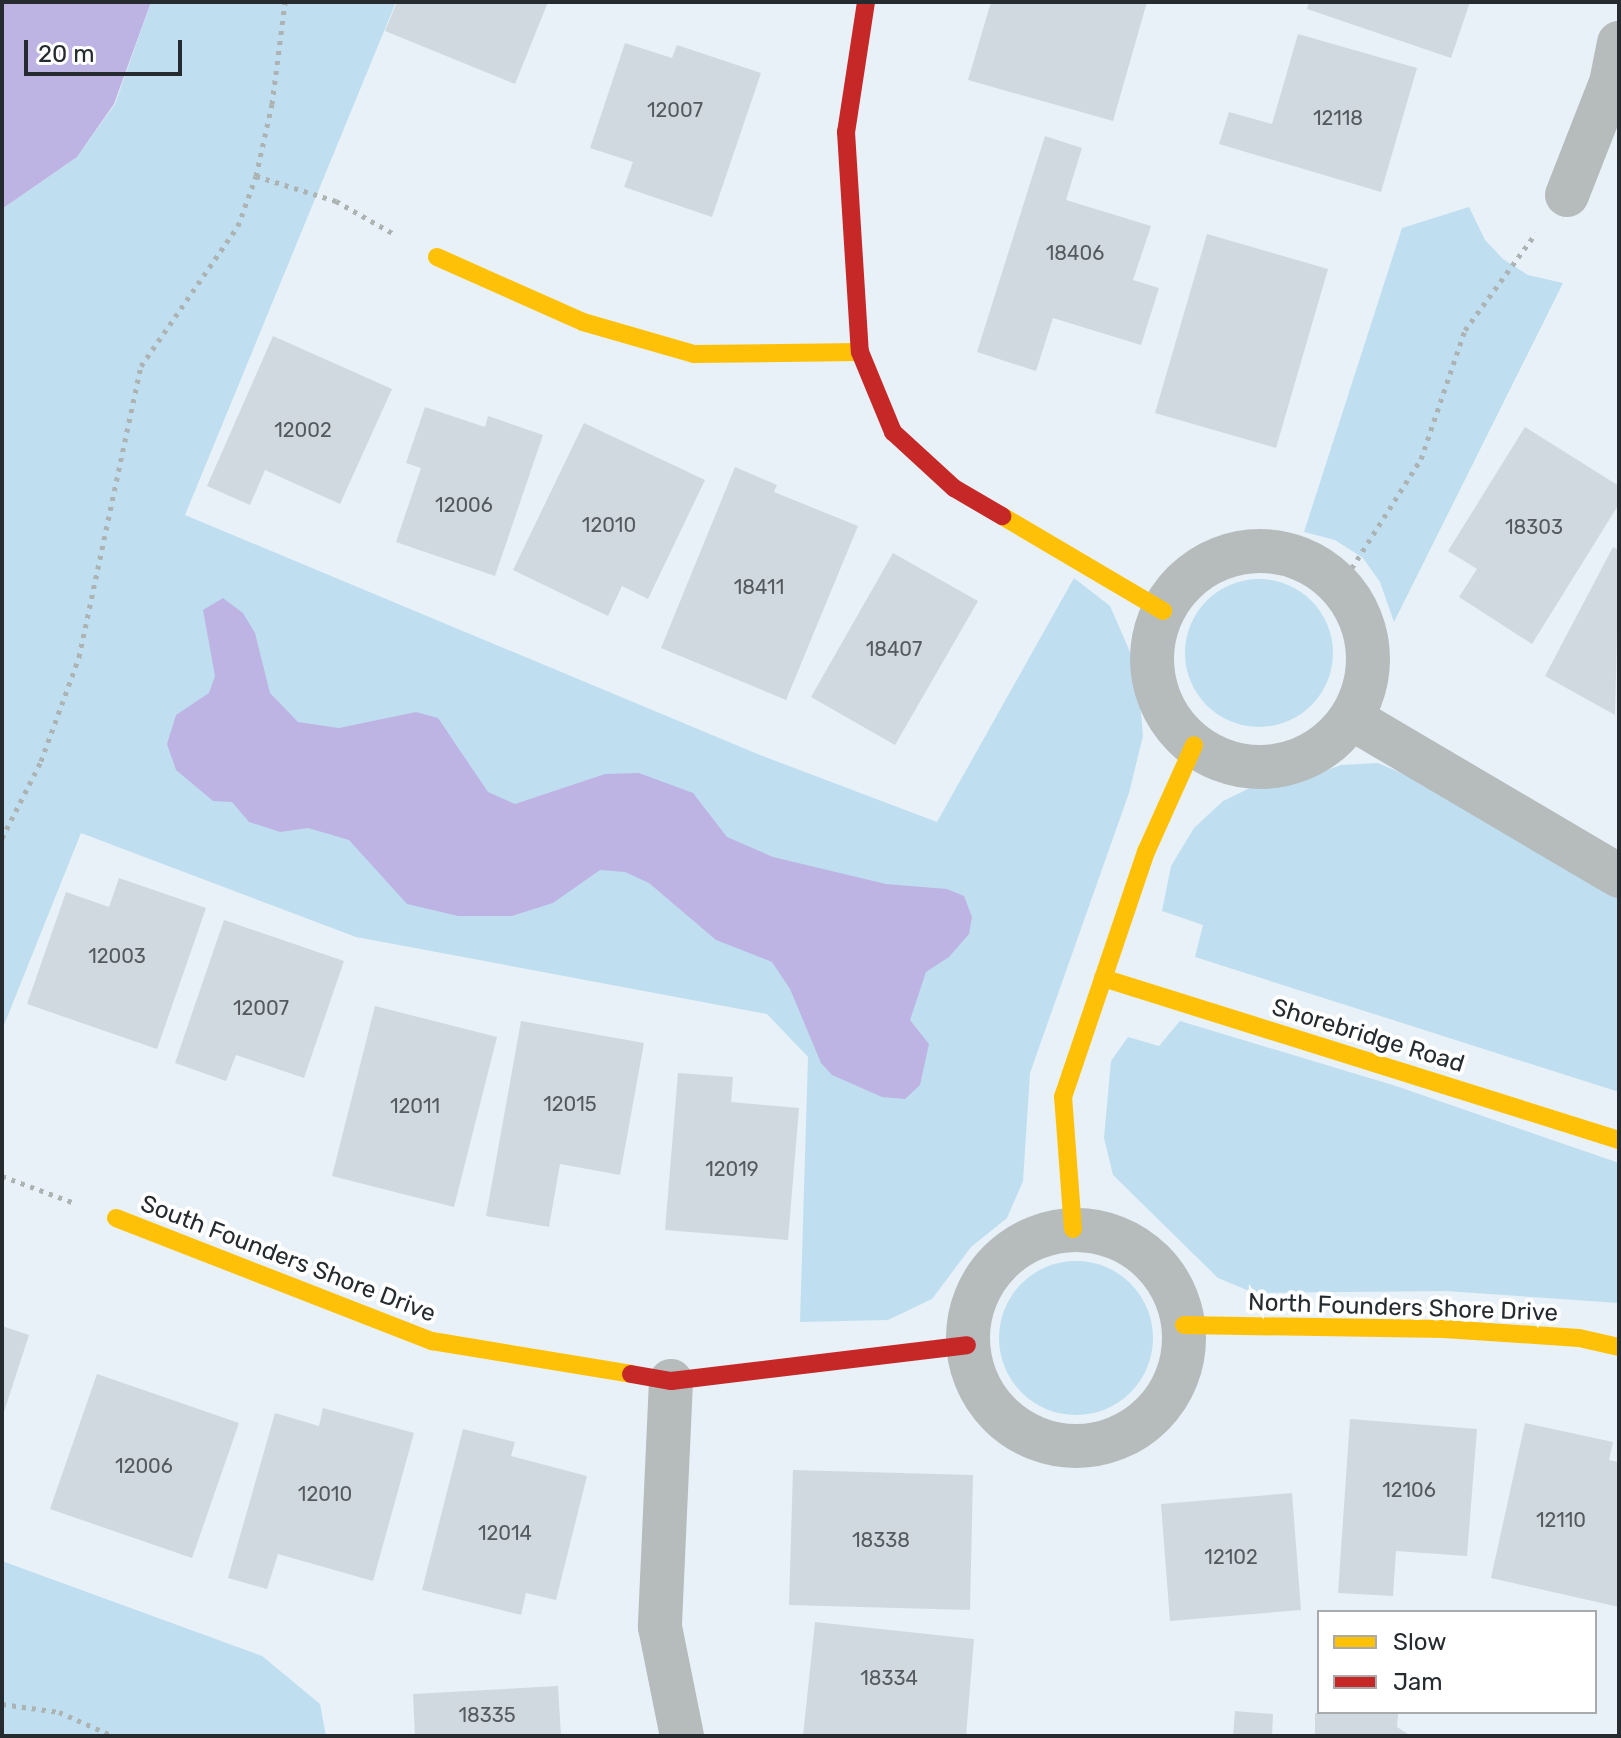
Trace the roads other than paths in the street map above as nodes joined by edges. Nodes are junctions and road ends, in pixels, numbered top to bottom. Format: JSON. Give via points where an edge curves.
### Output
{"nodes":[{"id":1,"x":866,"y":2,"type":"edge"},
{"id":2,"x":1619,"y":43,"type":"edge"},
{"id":3,"x":1567,"y":195,"type":"road end"},
{"id":4,"x":437,"y":257,"type":"road end"},
{"id":5,"x":860,"y":352,"type":"junction"},
{"id":6,"x":1163,"y":611,"type":"junction"},
{"id":7,"x":1351,"y":718,"type":"junction"},
{"id":8,"x":1194,"y":745,"type":"junction"},
{"id":9,"x":1619,"y":876,"type":"edge"},
{"id":10,"x":1103,"y":978,"type":"junction"},
{"id":11,"x":1619,"y":1140,"type":"edge"},
{"id":12,"x":116,"y":1218,"type":"road end"},
{"id":13,"x":1073,"y":1229,"type":"junction"},
{"id":14,"x":1184,"y":1325,"type":"junction"},
{"id":15,"x":967,"y":1345,"type":"junction"},
{"id":16,"x":1619,"y":1347,"type":"edge"},
{"id":17,"x":671,"y":1381,"type":"junction"},
{"id":18,"x":682,"y":1736,"type":"edge"}],
"edges":[{"from":1,"to":5,"type":"street","via":[[846,132]]},
{"from":2,"to":3,"type":"street","via":[[1611,83]]},
{"from":4,"to":5,"type":"street","via":[[583,322],[694,354]]},
{"from":5,"to":6,"type":"street","via":[[893,432],[954,488]]},
{"from":6,"to":7,"type":"street","via":[[1173,593],[1203,565],[1241,551],[1282,551],[1320,567],[1341,585],[1367,642],[1367,680]]},
{"from":6,"to":8,"type":"street","via":[[1155,630],[1152,670],[1164,711]]},
{"from":7,"to":8,"type":"street","via":[[1317,752],[1273,767],[1231,765]]},
{"from":7,"to":9,"type":"street"},
{"from":8,"to":10,"type":"street","via":[[1146,852]]},
{"from":10,"to":11,"type":"street","name":"Shorebridge Road"},
{"from":10,"to":13,"type":"street","via":[[1063,1097]]},
{"from":12,"to":17,"type":"street","name":"South Founders Shore Drive","via":[[432,1341]]},
{"from":13,"to":14,"type":"street","via":[[1114,1235],[1147,1254],[1171,1285]]},
{"from":13,"to":15,"type":"street","via":[[1033,1238],[999,1260],[975,1295]]},
{"from":14,"to":15,"type":"street","via":[[1180,1370],[1160,1406],[1125,1436],[1082,1447],[1037,1440],[1003,1420],[979,1388]]},
{"from":14,"to":16,"type":"street","name":"North Founders Shore Drive","via":[[1444,1329],[1579,1338]]},
{"from":15,"to":17,"type":"street","name":"South Founders Shore Drive"},
{"from":17,"to":18,"type":"street","via":[[660,1627]]}]}
